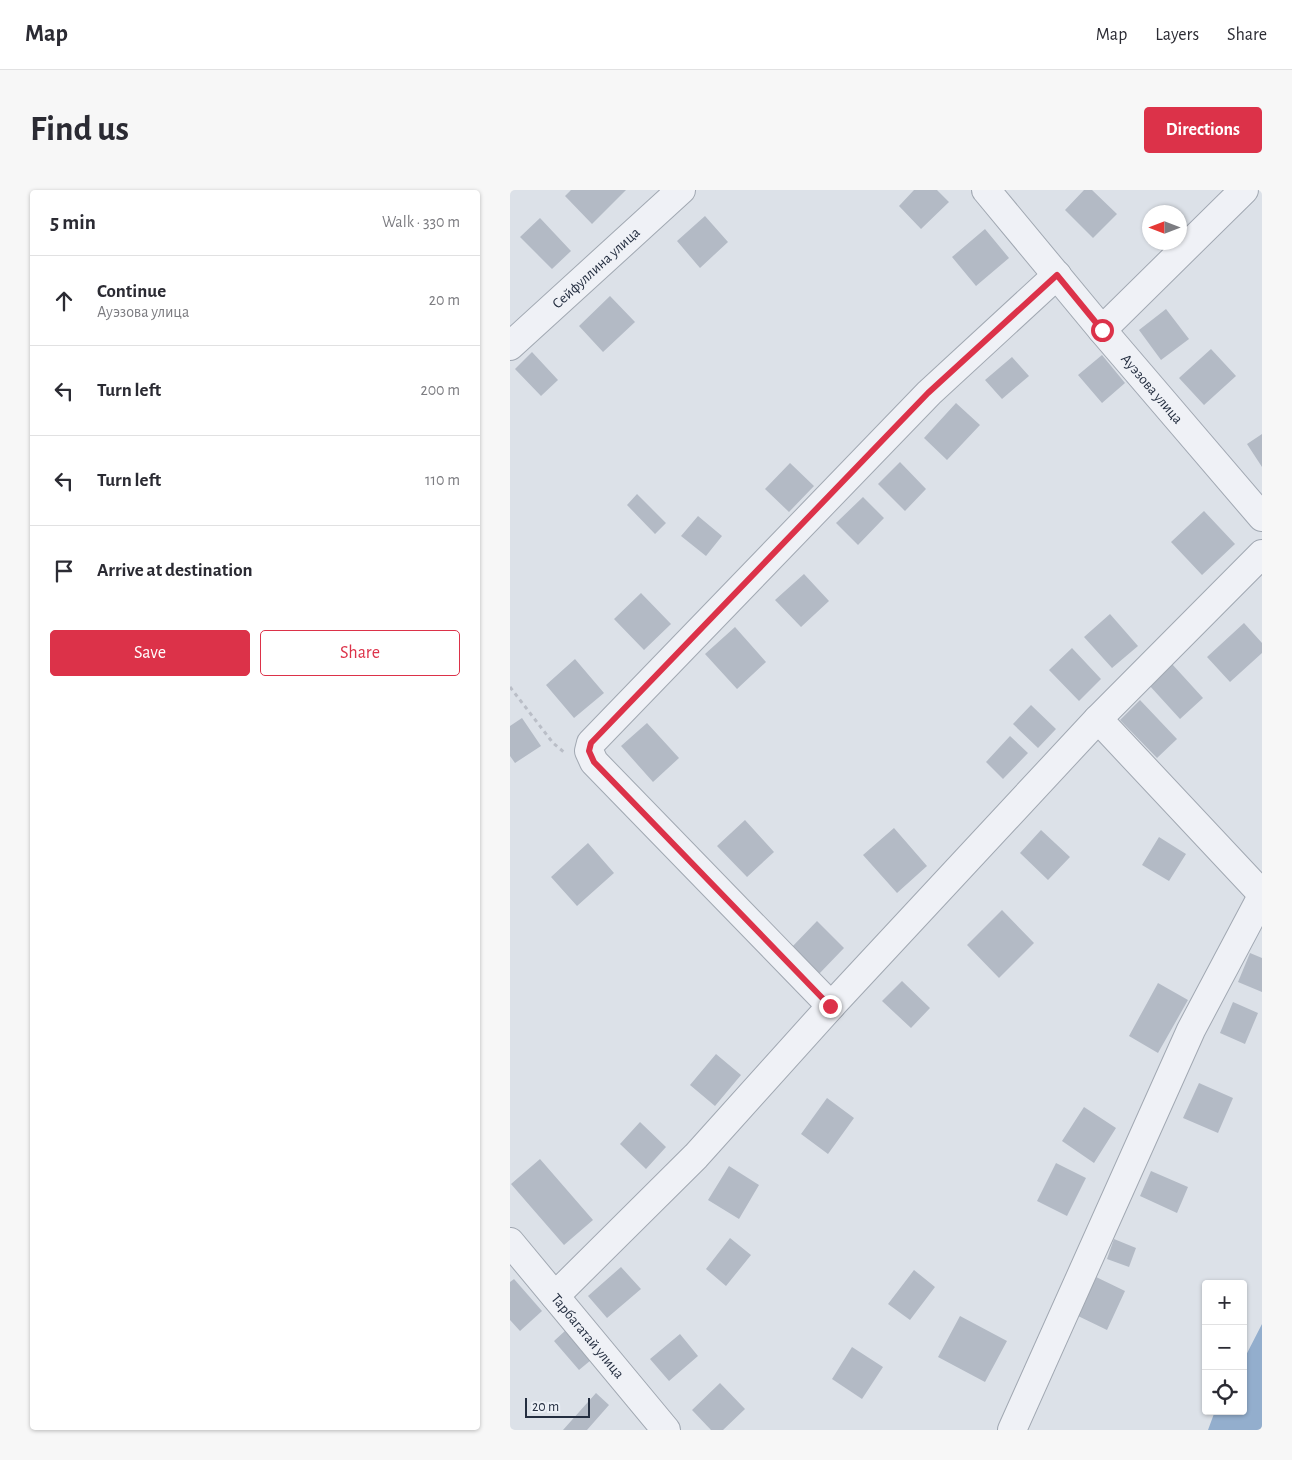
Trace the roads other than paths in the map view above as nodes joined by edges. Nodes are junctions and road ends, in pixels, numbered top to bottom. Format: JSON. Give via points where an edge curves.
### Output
{"nodes":[{"id":1,"x":681,"y":190,"type":"edge"},
{"id":2,"x":986,"y":190,"type":"edge"},
{"id":3,"x":1244,"y":190,"type":"edge"},
{"id":4,"x":1057,"y":275,"type":"junction"},
{"id":5,"x":1102,"y":330,"type":"junction"},
{"id":6,"x":510,"y":346,"type":"edge"},
{"id":7,"x":1262,"y":517,"type":"edge"},
{"id":8,"x":1262,"y":554,"type":"edge"},
{"id":9,"x":1098,"y":719,"type":"junction"},
{"id":10,"x":1262,"y":895,"type":"edge"},
{"id":11,"x":830,"y":1006,"type":"junction"},
{"id":12,"x":510,"y":1242,"type":"edge"},
{"id":13,"x":555,"y":1296,"type":"junction"},
{"id":14,"x":666,"y":1430,"type":"edge"},
{"id":15,"x":1012,"y":1430,"type":"edge"}],
"edges":[{"from":1,"to":6,"type":"street","name":"Сейфуллина улица"},
{"from":2,"to":4,"type":"street","name":"Ауэзова улица"},
{"from":3,"to":5,"type":"street"},
{"from":4,"to":5,"type":"street","name":"Ауэзова улица"},
{"from":4,"to":11,"type":"street","via":[[928,393],[591,743],[589,751],[594,762]]},
{"from":5,"to":7,"type":"street","name":"Ауэзова улица"},
{"from":8,"to":9,"type":"street"},
{"from":9,"to":10,"type":"street"},
{"from":9,"to":11,"type":"street"},
{"from":10,"to":15,"type":"street","via":[[1191,1030]]},
{"from":11,"to":13,"type":"street","via":[[696,1156]]},
{"from":12,"to":13,"type":"street","name":"Тарбагатай улица"},
{"from":13,"to":14,"type":"street","name":"Тарбагатай улица"}]}
